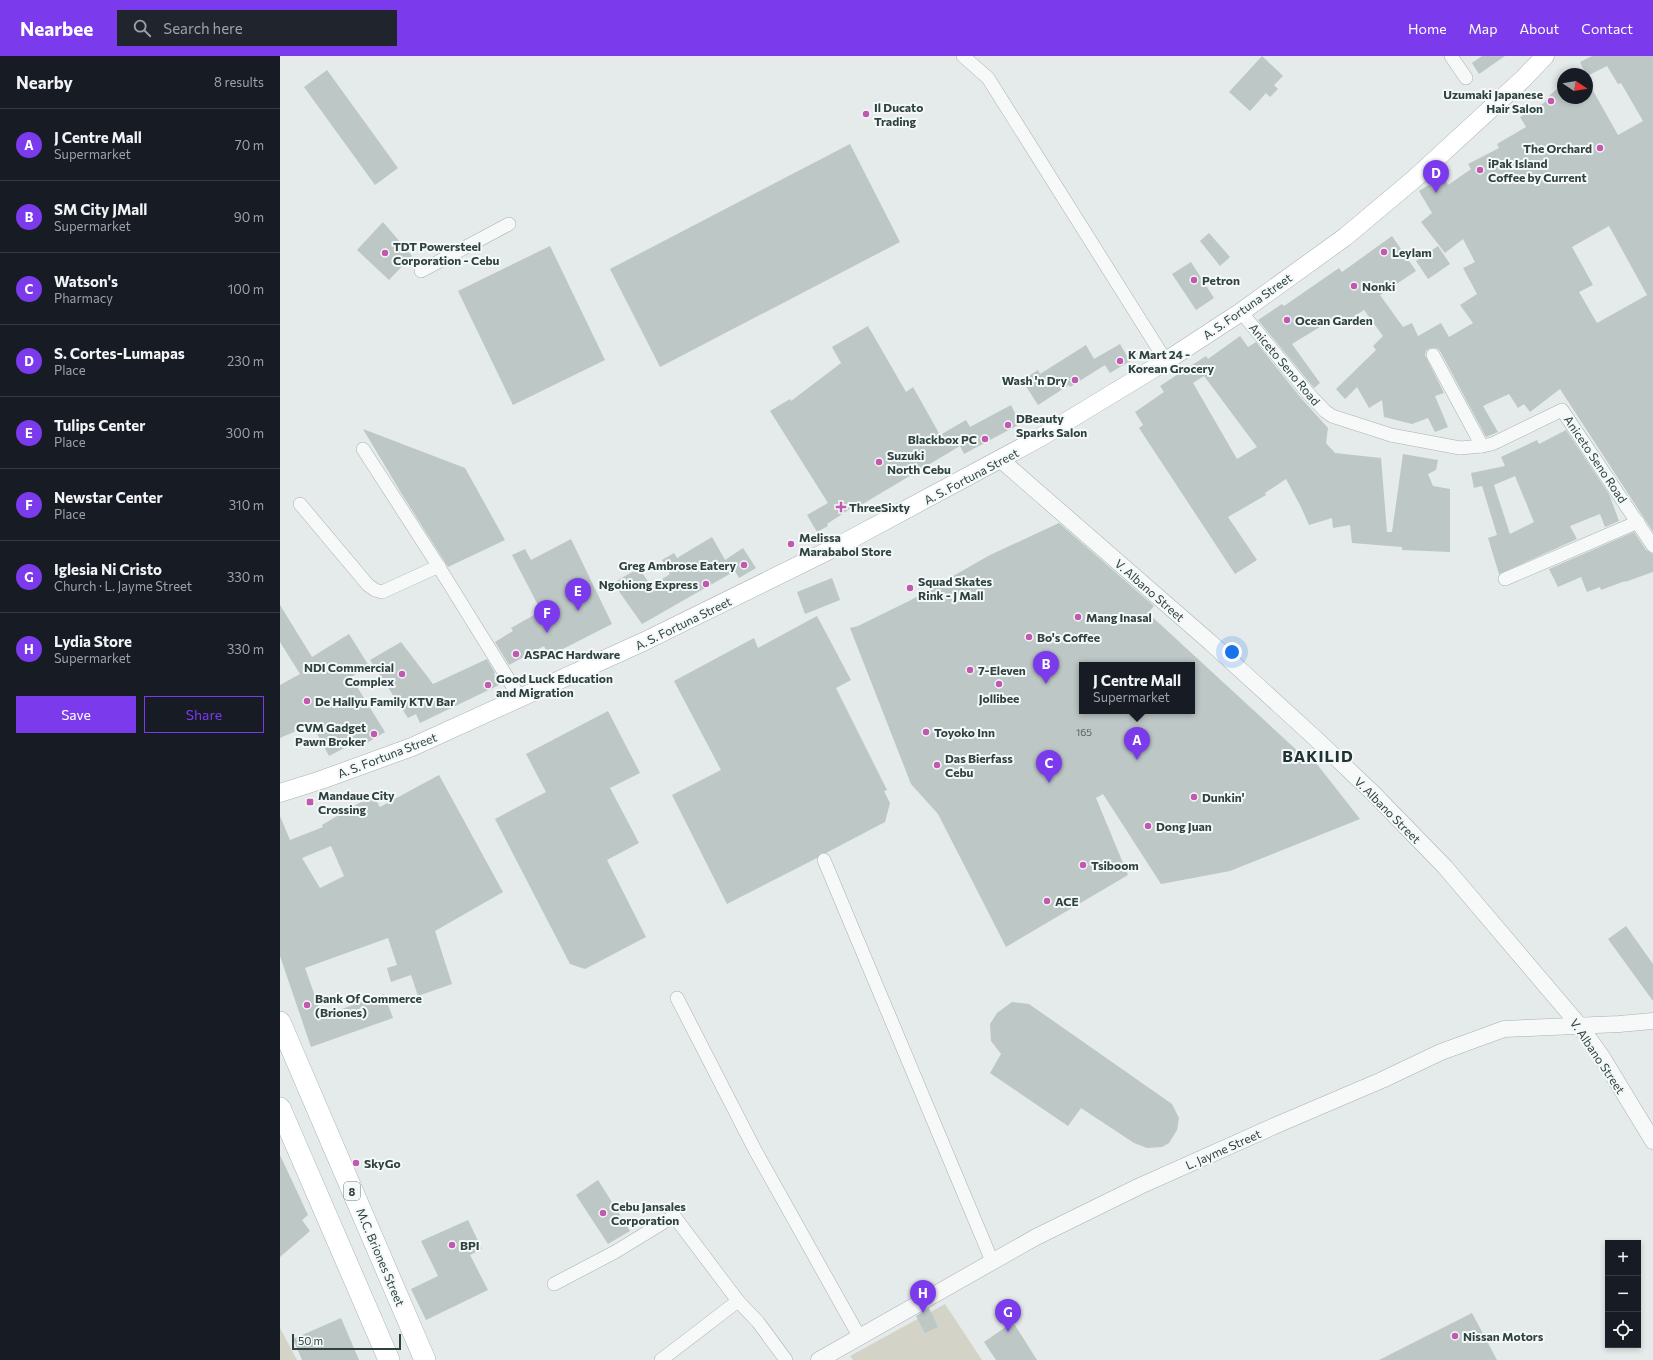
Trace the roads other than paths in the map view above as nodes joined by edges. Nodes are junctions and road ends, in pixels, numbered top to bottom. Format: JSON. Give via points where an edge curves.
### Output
{"nodes":[{"id":1,"x":963,"y":56,"type":"edge"},
{"id":2,"x":1451,"y":56,"type":"edge"},
{"id":3,"x":1545,"y":56,"type":"edge"},
{"id":4,"x":1466,"y":78,"type":"dead end"},
{"id":5,"x":509,"y":224,"type":"dead end"},
{"id":6,"x":421,"y":271,"type":"dead end"},
{"id":7,"x":1241,"y":312,"type":"junction"},
{"id":8,"x":1433,"y":355,"type":"dead end"},
{"id":9,"x":1166,"y":361,"type":"junction"},
{"id":10,"x":1482,"y":446,"type":"junction"},
{"id":11,"x":363,"y":449,"type":"dead end"},
{"id":12,"x":1001,"y":460,"type":"junction"},
{"id":13,"x":300,"y":504,"type":"dead end"},
{"id":14,"x":1638,"y":522,"type":"junction"},
{"id":15,"x":1653,"y":546,"type":"edge"},
{"id":16,"x":439,"y":566,"type":"junction"},
{"id":17,"x":1505,"y":579,"type":"dead end"},
{"id":18,"x":520,"y":698,"type":"junction"},
{"id":19,"x":280,"y":793,"type":"edge"},
{"id":20,"x":824,"y":860,"type":"dead end"},
{"id":21,"x":677,"y":998,"type":"dead end"},
{"id":22,"x":1653,"y":1021,"type":"edge"},
{"id":23,"x":280,"y":1022,"type":"edge"},
{"id":24,"x":1580,"y":1026,"type":"junction"},
{"id":25,"x":280,"y":1108,"type":"edge"},
{"id":26,"x":1653,"y":1142,"type":"edge"},
{"id":27,"x":992,"y":1261,"type":"junction"},
{"id":28,"x":554,"y":1284,"type":"dead end"},
{"id":29,"x":738,"y":1301,"type":"junction"},
{"id":30,"x":859,"y":1336,"type":"junction"},
{"id":31,"x":389,"y":1360,"type":"edge"},
{"id":32,"x":425,"y":1360,"type":"edge"},
{"id":33,"x":661,"y":1360,"type":"edge"},
{"id":34,"x":786,"y":1360,"type":"edge"},
{"id":35,"x":819,"y":1360,"type":"edge"}],
"edges":[{"from":1,"to":9,"type":"street","via":[[988,78]]},
{"from":2,"to":4,"type":"street"},
{"from":3,"to":7,"type":"main road","name":"A. S. Fortuna Street","via":[[1413,180],[1345,237]]},
{"from":5,"to":6,"type":"street"},
{"from":7,"to":9,"type":"main road","name":"A. S. Fortuna Street"},
{"from":7,"to":10,"type":"street","name":"Aniceto Seno Road","via":[[1308,393],[1332,416],[1391,435],[1460,448]]},
{"from":8,"to":10,"type":"street"},
{"from":9,"to":12,"type":"main road","name":"A. S. Fortuna Street"},
{"from":10,"to":14,"type":"street","name":"Aniceto Seno Road","via":[[1492,444],[1562,410]]},
{"from":11,"to":16,"type":"street"},
{"from":12,"to":18,"type":"main road","name":"A. S. Fortuna Street","via":[[826,553],[646,641]]},
{"from":12,"to":24,"type":"street","name":"V. Albano Street","via":[[1211,643],[1373,793],[1445,867]]},
{"from":13,"to":16,"type":"street","via":[[374,590],[382,592]]},
{"from":14,"to":15,"type":"street","name":"Aniceto Seno Road"},
{"from":14,"to":17,"type":"street"},
{"from":16,"to":18,"type":"street"},
{"from":18,"to":19,"type":"main road","name":"A. S. Fortuna Street","via":[[412,747]]},
{"from":20,"to":27,"type":"street"},
{"from":21,"to":30,"type":"street","via":[[756,1150]]},
{"from":22,"to":24,"type":"street","name":"L. Jayme Street"},
{"from":23,"to":32,"type":"main road","name":"M.C. Briones Street","number":"8"},
{"from":24,"to":26,"type":"street","name":"V. Albano Street","via":[[1602,1057]]},
{"from":24,"to":27,"type":"street","name":"L. Jayme Street","via":[[1504,1029],[1441,1052],[1120,1195]]},
{"from":25,"to":31,"type":"main road"},
{"from":27,"to":30,"type":"street","name":"L. Jayme Street"},
{"from":28,"to":29,"type":"street","via":[[615,1252],[674,1216]]},
{"from":29,"to":33,"type":"street"},
{"from":29,"to":34,"type":"street","via":[[758,1322]]},
{"from":30,"to":35,"type":"street","name":"L. Jayme Street"}]}
